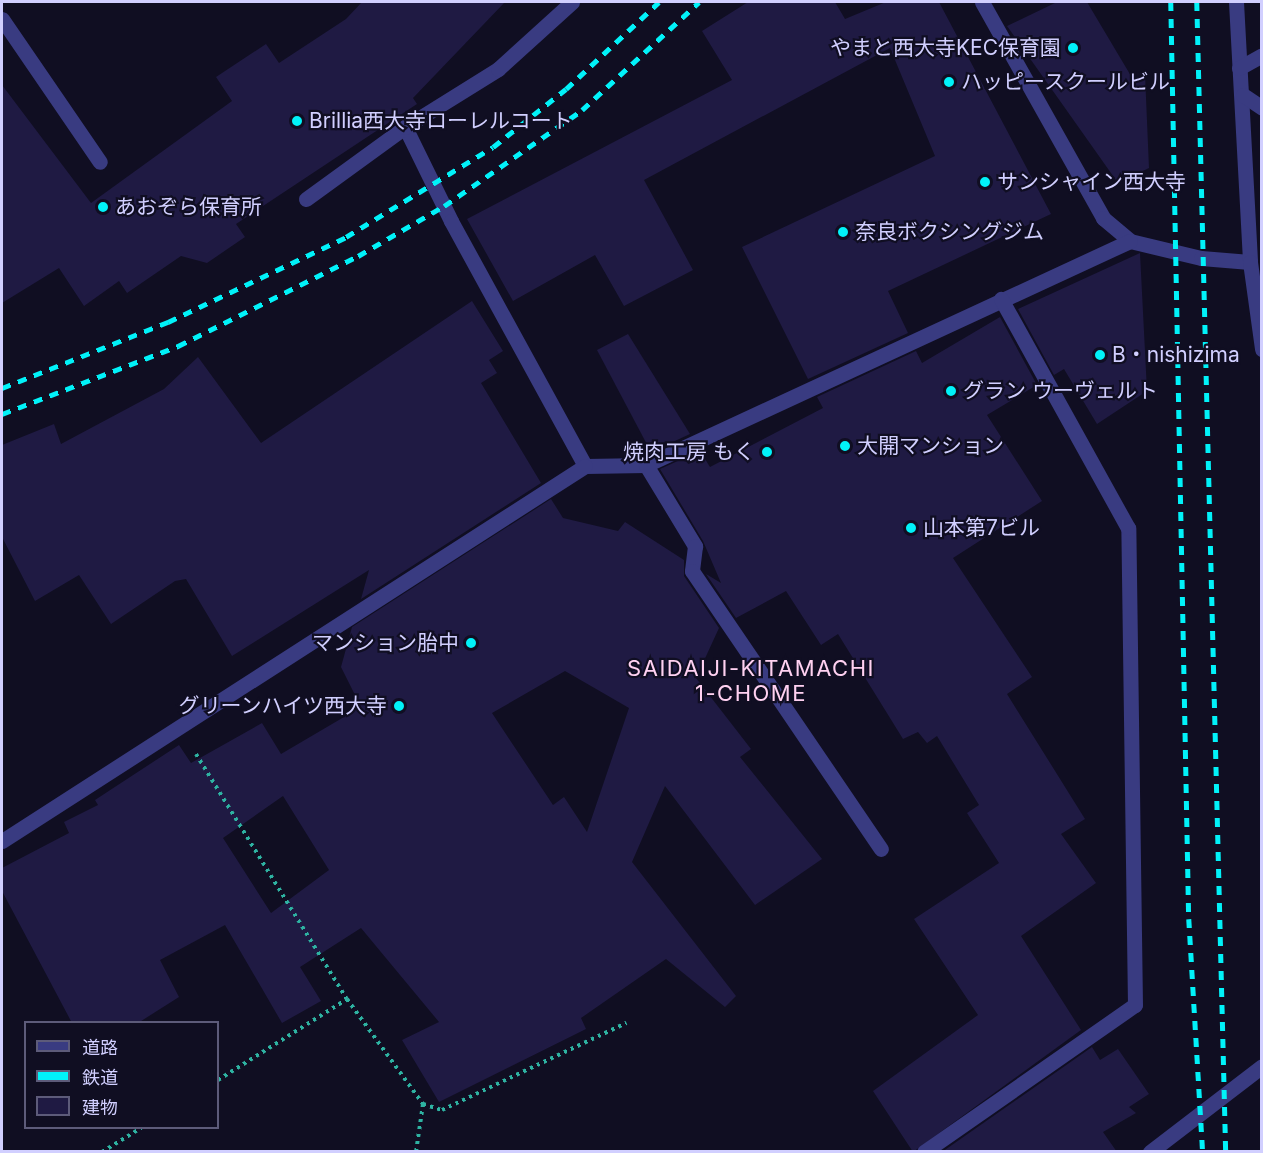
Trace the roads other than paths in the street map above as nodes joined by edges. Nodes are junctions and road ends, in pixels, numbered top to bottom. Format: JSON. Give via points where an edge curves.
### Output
{"nodes":[{"id":1,"x":572,"y":2,"type":"edge"},
{"id":2,"x":982,"y":2,"type":"edge"},
{"id":3,"x":1236,"y":2,"type":"edge"},
{"id":4,"x":2,"y":19,"type":"edge"},
{"id":5,"x":1262,"y":55,"type":"edge"},
{"id":6,"x":1239,"y":68,"type":"junction"},
{"id":7,"x":1243,"y":95,"type":"junction"},
{"id":8,"x":1262,"y":108,"type":"edge"},
{"id":9,"x":405,"y":127,"type":"junction"},
{"id":10,"x":100,"y":162,"type":"dead end"},
{"id":11,"x":306,"y":199,"type":"dead end"},
{"id":12,"x":1130,"y":241,"type":"junction"},
{"id":13,"x":1250,"y":262,"type":"junction"},
{"id":14,"x":1001,"y":299,"type":"junction"},
{"id":15,"x":1262,"y":349,"type":"edge"},
{"id":16,"x":646,"y":465,"type":"junction"},
{"id":17,"x":585,"y":466,"type":"junction"},
{"id":18,"x":2,"y":841,"type":"edge"},
{"id":19,"x":881,"y":849,"type":"dead end"},
{"id":20,"x":1262,"y":1066,"type":"edge"},
{"id":21,"x":924,"y":1152,"type":"edge"},
{"id":22,"x":1150,"y":1152,"type":"edge"}],
"edges":[{"from":1,"to":9,"type":"street","via":[[498,69]]},
{"from":2,"to":12,"type":"street","via":[[1103,218]]},
{"from":3,"to":6,"type":"street"},
{"from":4,"to":10,"type":"street"},
{"from":5,"to":6,"type":"street"},
{"from":6,"to":7,"type":"street"},
{"from":7,"to":8,"type":"street"},
{"from":7,"to":13,"type":"street"},
{"from":9,"to":11,"type":"street"},
{"from":9,"to":17,"type":"street","via":[[451,221]]},
{"from":12,"to":13,"type":"street","via":[[1201,258]]},
{"from":12,"to":14,"type":"street"},
{"from":13,"to":15,"type":"street"},
{"from":14,"to":16,"type":"street"},
{"from":14,"to":21,"type":"street","via":[[1128,528],[1135,1005]]},
{"from":16,"to":17,"type":"street"},
{"from":16,"to":19,"type":"street","via":[[695,546],[692,571]]},
{"from":17,"to":18,"type":"street"},
{"from":20,"to":22,"type":"street"}]}
